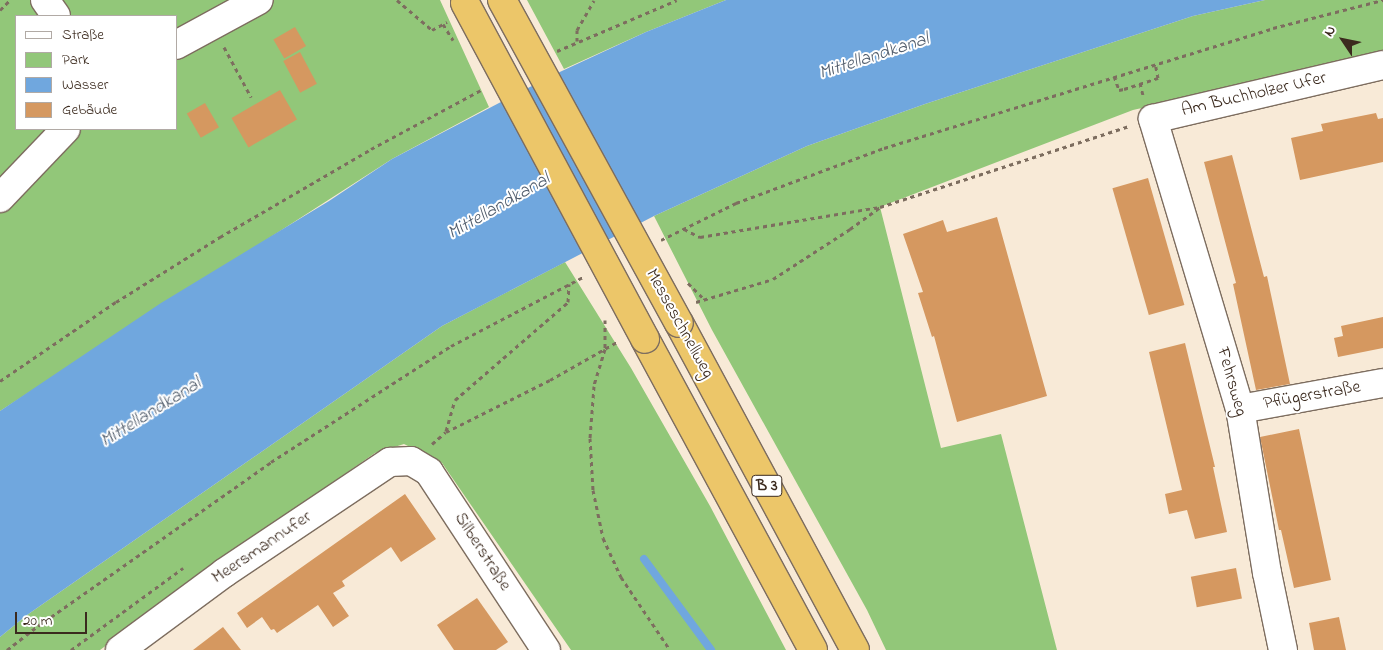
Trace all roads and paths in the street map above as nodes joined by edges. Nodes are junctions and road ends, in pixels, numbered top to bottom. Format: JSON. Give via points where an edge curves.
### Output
{"nodes":[{"id":1,"x":10,"y":0,"type":"edge"},
{"id":2,"x":45,"y":0,"type":"edge"},
{"id":3,"x":259,"y":0,"type":"edge"},
{"id":4,"x":397,"y":0,"type":"edge"},
{"id":5,"x":502,"y":0,"type":"edge"},
{"id":6,"x":594,"y":0,"type":"edge"},
{"id":7,"x":677,"y":0,"type":"edge"},
{"id":8,"x":1383,"y":0,"type":"edge"},
{"id":9,"x":464,"y":1,"type":"edge"},
{"id":10,"x":0,"y":10,"type":"edge"},
{"id":11,"x":55,"y":15,"type":"edge"},
{"id":12,"x":443,"y":24,"type":"dead end"},
{"id":13,"x":212,"y":26,"type":"junction"},
{"id":14,"x":577,"y":41,"type":"junction"},
{"id":15,"x":178,"y":45,"type":"edge"},
{"id":16,"x":554,"y":53,"type":"dead end"},
{"id":17,"x":1155,"y":63,"type":"junction"},
{"id":18,"x":1383,"y":65,"type":"edge"},
{"id":19,"x":1114,"y":75,"type":"junction"},
{"id":20,"x":491,"y":84,"type":"dead end"},
{"id":21,"x":1140,"y":84,"type":"junction"},
{"id":22,"x":251,"y":97,"type":"dead end"},
{"id":23,"x":1149,"y":108,"type":"junction"},
{"id":24,"x":65,"y":130,"type":"edge"},
{"id":25,"x":0,"y":198,"type":"edge"},
{"id":26,"x":880,"y":207,"type":"junction"},
{"id":27,"x":704,"y":299,"type":"dead end"},
{"id":28,"x":634,"y":339,"type":"junction"},
{"id":29,"x":605,"y":349,"type":"junction"},
{"id":30,"x":0,"y":381,"type":"edge"},
{"id":31,"x":1383,"y":383,"type":"edge"},
{"id":32,"x":1240,"y":409,"type":"junction"},
{"id":33,"x":411,"y":462,"type":"joint"},
{"id":34,"x":7,"y":650,"type":"edge"},
{"id":35,"x":120,"y":650,"type":"edge"},
{"id":36,"x":546,"y":650,"type":"edge"},
{"id":37,"x":670,"y":650,"type":"edge"},
{"id":38,"x":813,"y":650,"type":"edge"},
{"id":39,"x":855,"y":650,"type":"edge"},
{"id":40,"x":1283,"y":650,"type":"edge"}],
"edges":[{"from":1,"to":10,"type":"path"},
{"from":2,"to":11,"type":"street"},
{"from":3,"to":13,"type":"street"},
{"from":4,"to":12,"type":"path","via":[[432,30]]},
{"from":5,"to":39,"type":"highway","name":"Messeschnellweg","number":"B 3","bridge":true},
{"from":6,"to":14,"type":"path","via":[[577,30]]},
{"from":7,"to":14,"type":"path"},
{"from":8,"to":17,"type":"path"},
{"from":9,"to":28,"type":"highway","name":"Messeschnellweg","number":"B 3","bridge":true},
{"from":13,"to":15,"type":"street"},
{"from":13,"to":22,"type":"path"},
{"from":14,"to":16,"type":"path"},
{"from":17,"to":19,"type":"path"},
{"from":17,"to":21,"type":"path","via":[[1158,78]]},
{"from":18,"to":23,"type":"street","name":"Am Buchholzer Ufer"},
{"from":19,"to":21,"type":"path","via":[[1119,90]]},
{"from":19,"to":26,"type":"path","via":[[884,148],[736,203],[684,229],[700,237]]},
{"from":20,"to":30,"type":"path","via":[[220,237],[116,302]]},
{"from":21,"to":23,"type":"path"},
{"from":23,"to":26,"type":"path"},
{"from":23,"to":32,"type":"street","name":"Fehrsweg"},
{"from":24,"to":25,"type":"street"},
{"from":26,"to":27,"type":"path","via":[[773,279]]},
{"from":28,"to":29,"type":"path"},
{"from":28,"to":38,"type":"highway","name":"Messeschnellweg","number":"B 3"},
{"from":29,"to":34,"type":"path","via":[[446,432],[455,400],[568,302],[569,284],[451,346],[271,462]]},
{"from":29,"to":37,"type":"path","via":[[594,386],[590,438],[593,490],[603,538],[621,577]]},
{"from":31,"to":32,"type":"street","name":"Pflügerstraße"},
{"from":32,"to":40,"type":"street","name":"Fehrsweg"},
{"from":33,"to":35,"type":"street","name":"Meersmannufer","via":[[390,462],[224,573]]},
{"from":33,"to":36,"type":"street","name":"Silberstraße","via":[[429,472]]}]}
